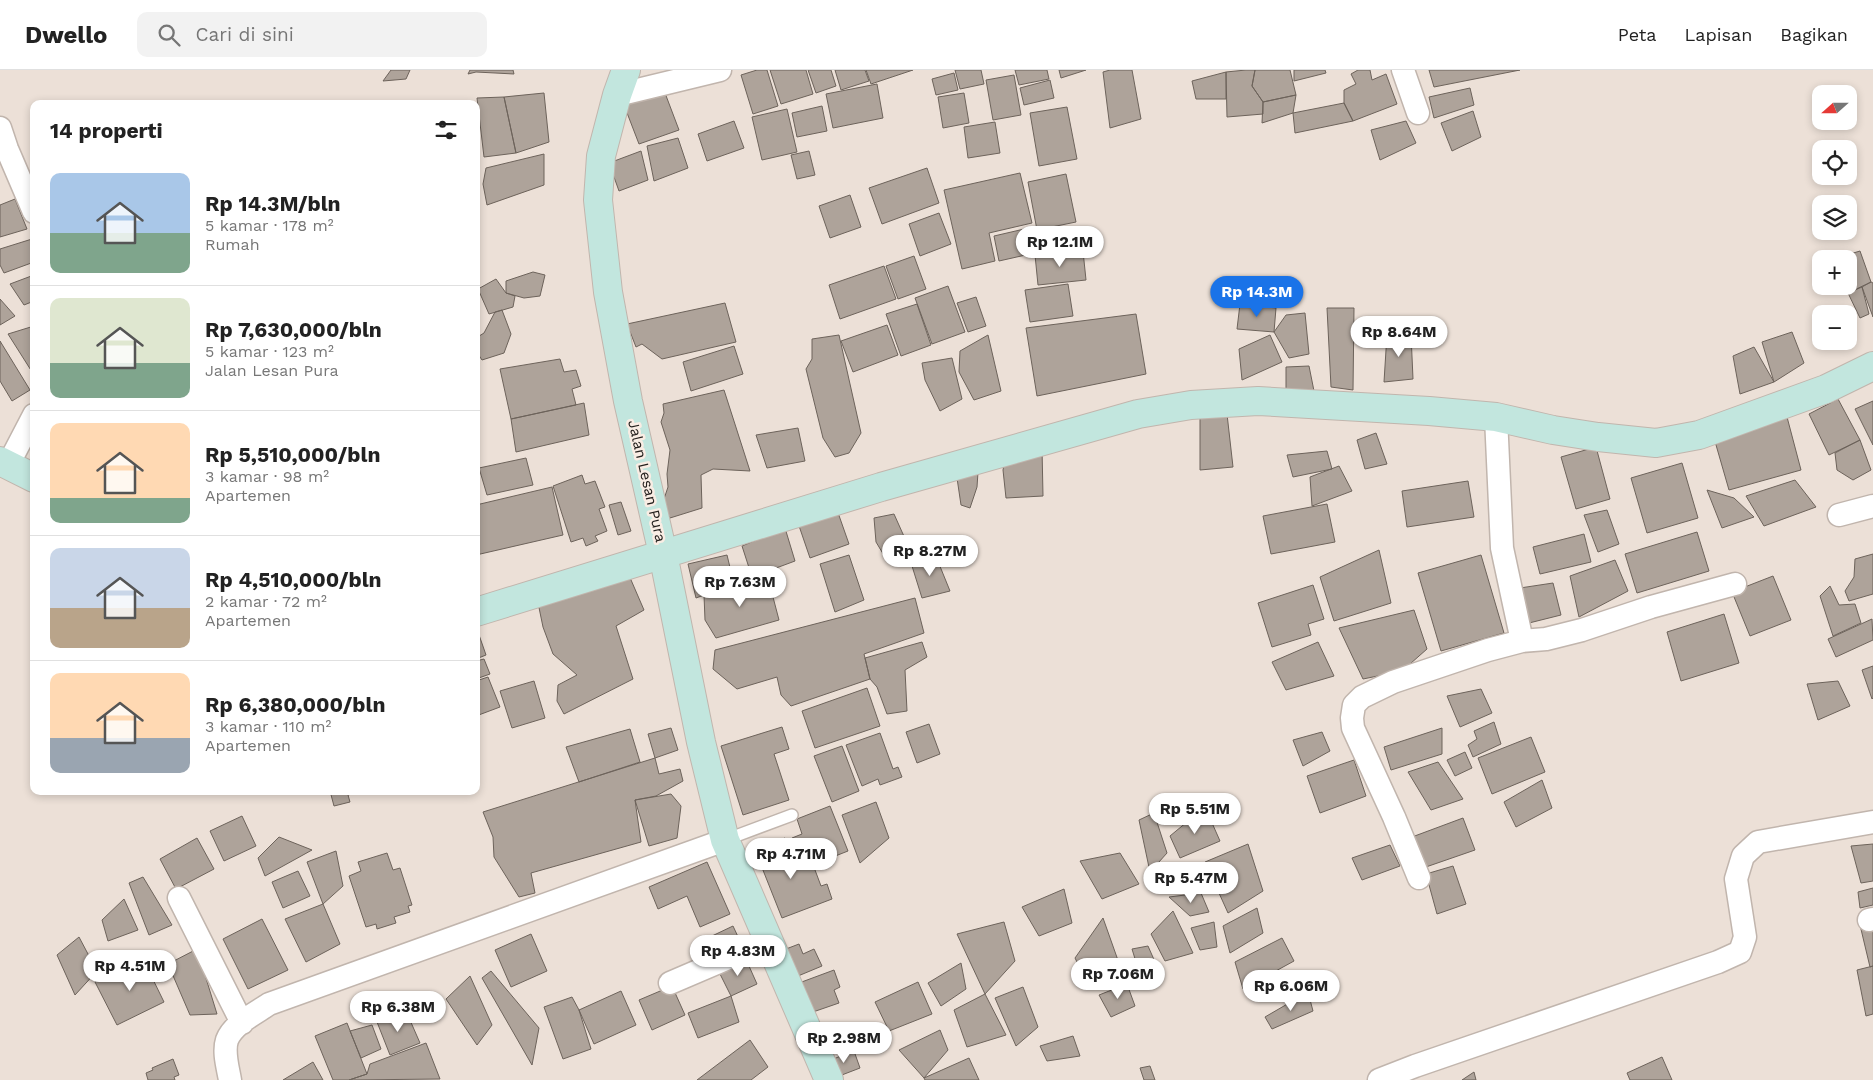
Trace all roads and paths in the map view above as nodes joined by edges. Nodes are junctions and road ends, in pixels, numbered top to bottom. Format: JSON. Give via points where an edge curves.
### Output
{"nodes":[{"id":1,"x":720,"y":70,"type":"edge"},
{"id":2,"x":1403,"y":70,"type":"edge"},
{"id":3,"x":621,"y":82,"type":"edge"},
{"id":4,"x":1418,"y":113,"type":"dead end"},
{"id":5,"x":0,"y":128,"type":"edge"},
{"id":6,"x":30,"y":203,"type":"edge"},
{"id":7,"x":1873,"y":366,"type":"edge"},
{"id":8,"x":1496,"y":417,"type":"junction"},
{"id":9,"x":30,"y":421,"type":"edge"},
{"id":10,"x":4,"y":463,"type":"edge"},
{"id":11,"x":30,"y":476,"type":"edge"},
{"id":12,"x":1873,"y":506,"type":"edge"},
{"id":13,"x":1838,"y":515,"type":"dead end"},
{"id":14,"x":663,"y":554,"type":"junction"},
{"id":15,"x":1735,"y":584,"type":"dead end"},
{"id":16,"x":480,"y":611,"type":"edge"},
{"id":17,"x":1522,"y":641,"type":"junction"},
{"id":18,"x":792,"y":815,"type":"dead end"},
{"id":19,"x":1873,"y":822,"type":"edge"},
{"id":20,"x":725,"y":840,"type":"junction"},
{"id":21,"x":1418,"y":878,"type":"dead end"},
{"id":22,"x":179,"y":898,"type":"dead end"},
{"id":23,"x":768,"y":941,"type":"junction"},
{"id":24,"x":670,"y":983,"type":"dead end"},
{"id":25,"x":242,"y":1023,"type":"junction"},
{"id":26,"x":230,"y":1080,"type":"edge"},
{"id":27,"x":829,"y":1080,"type":"edge"},
{"id":28,"x":1379,"y":1080,"type":"edge"}],
"edges":[{"from":1,"to":3,"type":"street"},
{"from":2,"to":4,"type":"street"},
{"from":3,"to":14,"type":"street","name":"Jalan Lesan Pura","via":[[601,156],[598,200],[608,292],[628,401]]},
{"from":5,"to":6,"type":"street"},
{"from":7,"to":8,"type":"street","via":[[1826,389],[1699,435],[1656,442],[1553,430]]},
{"from":8,"to":14,"type":"street","via":[[1258,401],[1191,405],[1138,414],[881,487]]},
{"from":8,"to":17,"type":"street","via":[[1502,548]]},
{"from":9,"to":10,"type":"street"},
{"from":10,"to":11,"type":"street"},
{"from":12,"to":13,"type":"street"},
{"from":14,"to":16,"type":"street"},
{"from":14,"to":20,"type":"street","name":"Jalan Lesan Pura","via":[[701,742]]},
{"from":15,"to":17,"type":"street","via":[[1582,630]]},
{"from":17,"to":21,"type":"street","via":[[1393,682],[1362,697],[1354,705],[1352,718],[1356,737],[1394,817]]},
{"from":18,"to":20,"type":"lane"},
{"from":19,"to":28,"type":"street","via":[[1758,842],[1743,856],[1736,879],[1745,937],[1740,952]]},
{"from":20,"to":23,"type":"street","name":"Jalan Lesan Pura"},
{"from":20,"to":25,"type":"street","via":[[269,1004]]},
{"from":22,"to":25,"type":"street"},
{"from":23,"to":24,"type":"street"},
{"from":23,"to":27,"type":"street","name":"Jalan Lesan Pura"},
{"from":25,"to":26,"type":"street","via":[[227,1040]]}]}
